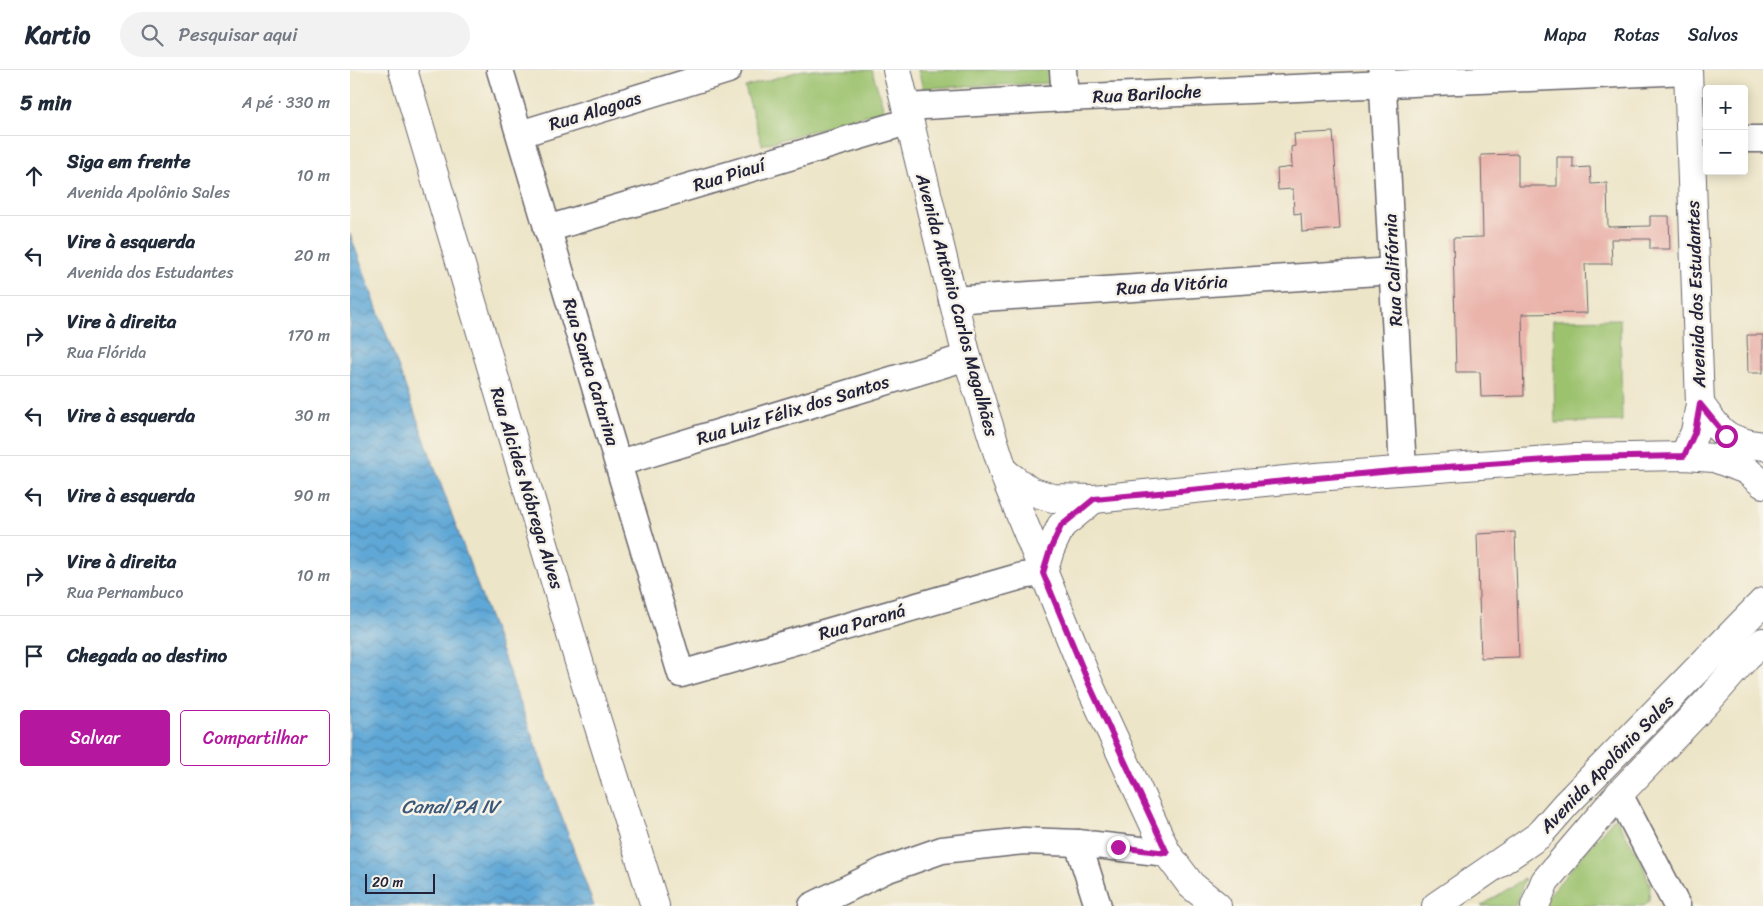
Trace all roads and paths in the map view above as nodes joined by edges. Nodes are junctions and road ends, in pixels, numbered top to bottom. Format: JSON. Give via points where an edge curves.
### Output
{"nodes":[{"id":1,"x":403,"y":70,"type":"edge"},
{"id":2,"x":500,"y":70,"type":"edge"},
{"id":3,"x":728,"y":70,"type":"edge"},
{"id":4,"x":897,"y":70,"type":"edge"},
{"id":5,"x":1063,"y":70,"type":"edge"},
{"id":6,"x":1688,"y":70,"type":"edge"},
{"id":7,"x":1383,"y":77,"type":"edge"},
{"id":8,"x":1065,"y":98,"type":"junction"},
{"id":9,"x":908,"y":114,"type":"junction"},
{"id":10,"x":520,"y":134,"type":"junction"},
{"id":11,"x":1748,"y":139,"type":"edge"},
{"id":12,"x":1763,"y":139,"type":"edge"},
{"id":13,"x":1698,"y":140,"type":"edge"},
{"id":14,"x":547,"y":229,"type":"junction"},
{"id":15,"x":1393,"y":271,"type":"junction"},
{"id":16,"x":952,"y":300,"type":"junction"},
{"id":17,"x":967,"y":357,"type":"junction"},
{"id":18,"x":1700,"y":404,"type":"junction"},
{"id":19,"x":1763,"y":446,"type":"edge"},
{"id":20,"x":1684,"y":456,"type":"junction"},
{"id":21,"x":619,"y":464,"type":"junction"},
{"id":22,"x":1403,"y":470,"type":"junction"},
{"id":23,"x":1003,"y":471,"type":"junction"},
{"id":24,"x":1763,"y":484,"type":"edge"},
{"id":25,"x":1094,"y":499,"type":"junction"},
{"id":26,"x":1043,"y":573,"type":"junction"},
{"id":27,"x":1763,"y":602,"type":"edge"},
{"id":28,"x":1763,"y":642,"type":"edge"},
{"id":29,"x":681,"y":674,"type":"joint"},
{"id":30,"x":1619,"y":794,"type":"junction"},
{"id":31,"x":1078,"y":843,"type":"junction"},
{"id":32,"x":1167,"y":853,"type":"junction"},
{"id":33,"x":655,"y":906,"type":"edge"},
{"id":34,"x":812,"y":906,"type":"edge"},
{"id":35,"x":1098,"y":906,"type":"edge"},
{"id":36,"x":1217,"y":906,"type":"edge"},
{"id":37,"x":1436,"y":906,"type":"edge"},
{"id":38,"x":1534,"y":906,"type":"edge"},
{"id":39,"x":1677,"y":906,"type":"edge"}],
"edges":[{"from":1,"to":33,"type":"street","name":"Rua Alcides Nóbrega Alves"},
{"from":2,"to":10,"type":"street","name":"Rua Santa Catarina"},
{"from":3,"to":10,"type":"street","name":"Rua Alagoas"},
{"from":4,"to":9,"type":"street","name":"Avenida Antônio Carlos Magalhães"},
{"from":5,"to":8,"type":"street"},
{"from":6,"to":7,"type":"street","name":"Rua Bariloche"},
{"from":6,"to":13,"type":"street","name":"Avenida dos Estudantes"},
{"from":7,"to":8,"type":"street","name":"Rua Bariloche"},
{"from":7,"to":15,"type":"street","name":"Rua Califórnia"},
{"from":8,"to":9,"type":"street","name":"Rua Bariloche"},
{"from":9,"to":14,"type":"street","name":"Rua Piauí"},
{"from":9,"to":16,"type":"street","name":"Avenida Antônio Carlos Magalhães"},
{"from":10,"to":14,"type":"street","name":"Rua Santa Catarina"},
{"from":11,"to":12,"type":"street"},
{"from":13,"to":18,"type":"street","name":"Avenida dos Estudantes"},
{"from":14,"to":21,"type":"street","name":"Rua Santa Catarina"},
{"from":15,"to":16,"type":"street","name":"Rua da Vitória"},
{"from":15,"to":22,"type":"street","name":"Rua Califórnia"},
{"from":16,"to":17,"type":"street","name":"Avenida Antônio Carlos Magalhães"},
{"from":17,"to":21,"type":"street","name":"Rua Luiz Félix dos Santos"},
{"from":17,"to":23,"type":"street","name":"Avenida Antônio Carlos Magalhães"},
{"from":18,"to":19,"type":"street","via":[[1726,436],[1742,443]]},
{"from":18,"to":20,"type":"street","name":"Avenida dos Estudantes","via":[[1695,432]]},
{"from":20,"to":22,"type":"street","via":[[1575,458]]},
{"from":20,"to":24,"type":"street","via":[[1714,458],[1746,470]]},
{"from":21,"to":29,"type":"street","name":"Rua Santa Catarina"},
{"from":22,"to":25,"type":"street"},
{"from":23,"to":25,"type":"street","via":[[1030,491],[1053,498]]},
{"from":23,"to":26,"type":"street","name":"Avenida Antônio Carlos Magalhães"},
{"from":25,"to":26,"type":"street","via":[[1061,526]]},
{"from":26,"to":29,"type":"street","name":"Rua Paraná","via":[[1022,576]]},
{"from":26,"to":32,"type":"street","name":"Avenida Antônio Carlos Magalhães","via":[[1089,684]]},
{"from":27,"to":37,"type":"street","name":"Avenida Apolônio Sales","via":[[1538,836]]},
{"from":28,"to":30,"type":"street","name":"Avenida Apolônio Sales"},
{"from":30,"to":38,"type":"street","name":"Avenida Apolônio Sales","via":[[1545,881]]},
{"from":30,"to":39,"type":"street"},
{"from":31,"to":32,"type":"street"},
{"from":31,"to":34,"type":"street","via":[[1024,841],[942,850],[885,870]]},
{"from":31,"to":35,"type":"street"},
{"from":32,"to":36,"type":"street","name":"Avenida Antônio Carlos Magalhães","via":[[1191,885]]}]}
